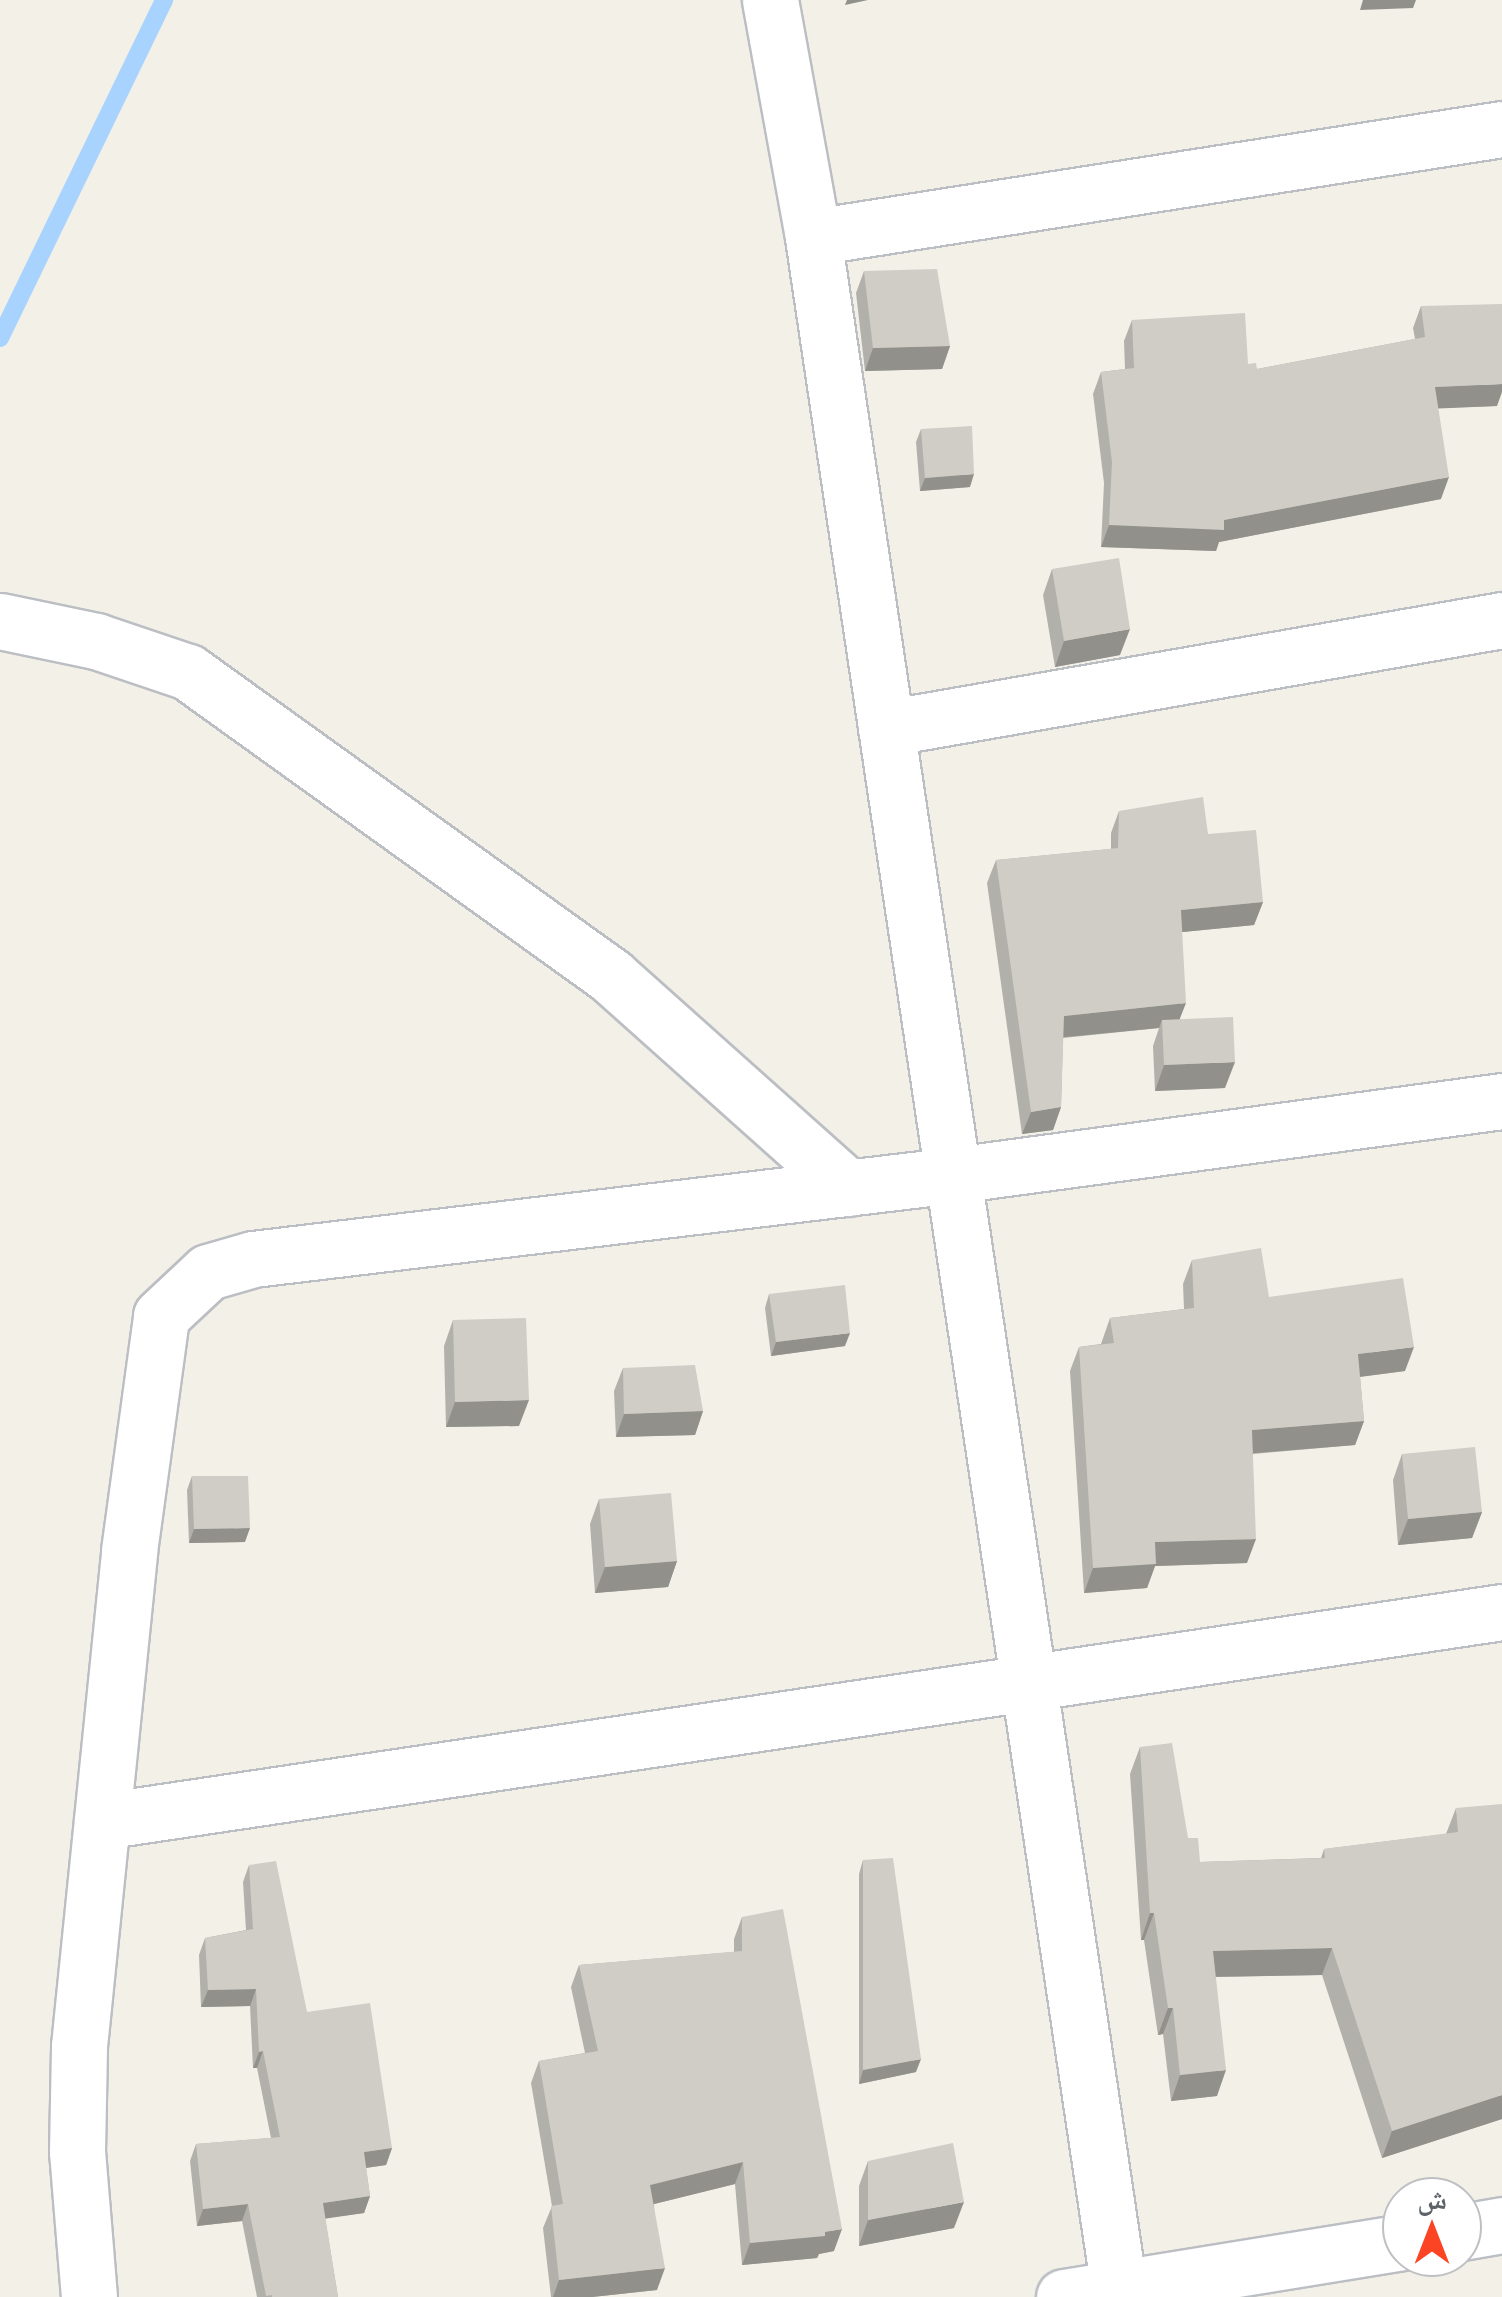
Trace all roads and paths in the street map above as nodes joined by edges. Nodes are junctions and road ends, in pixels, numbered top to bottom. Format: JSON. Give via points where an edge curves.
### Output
{"nodes":[{"id":1,"x":770,"y":0,"type":"edge"},
{"id":2,"x":1502,"y":129,"type":"edge"},
{"id":3,"x":814,"y":237,"type":"junction"},
{"id":4,"x":1502,"y":620,"type":"edge"},
{"id":5,"x":0,"y":621,"type":"edge"},
{"id":6,"x":886,"y":728,"type":"junction"},
{"id":7,"x":1502,"y":1101,"type":"edge"},
{"id":8,"x":954,"y":1175,"type":"junction"},
{"id":9,"x":848,"y":1188,"type":"junction"},
{"id":10,"x":1502,"y":1612,"type":"edge"},
{"id":11,"x":1028,"y":1680,"type":"junction"},
{"id":12,"x":102,"y":1821,"type":"junction"},
{"id":13,"x":1382,"y":2246,"type":"edge"},
{"id":14,"x":1120,"y":2293,"type":"edge"},
{"id":15,"x":89,"y":2297,"type":"edge"},
{"id":16,"x":1064,"y":2297,"type":"edge"}],
"edges":[{"from":1,"to":3,"type":"street"},
{"from":2,"to":3,"type":"street"},
{"from":3,"to":6,"type":"street"},
{"from":4,"to":6,"type":"street"},
{"from":5,"to":9,"type":"street","via":[[96,641],[188,672],[611,976]]},
{"from":6,"to":8,"type":"street"},
{"from":7,"to":8,"type":"street"},
{"from":8,"to":9,"type":"street"},
{"from":8,"to":11,"type":"street"},
{"from":9,"to":12,"type":"street","via":[[253,1258],[208,1272],[161,1316]]},
{"from":10,"to":11,"type":"street"},
{"from":11,"to":12,"type":"street"},
{"from":11,"to":14,"type":"street"},
{"from":12,"to":15,"type":"street","via":[[79,2046],[77,2152]]},
{"from":13,"to":14,"type":"street"},
{"from":14,"to":16,"type":"street"}]}
